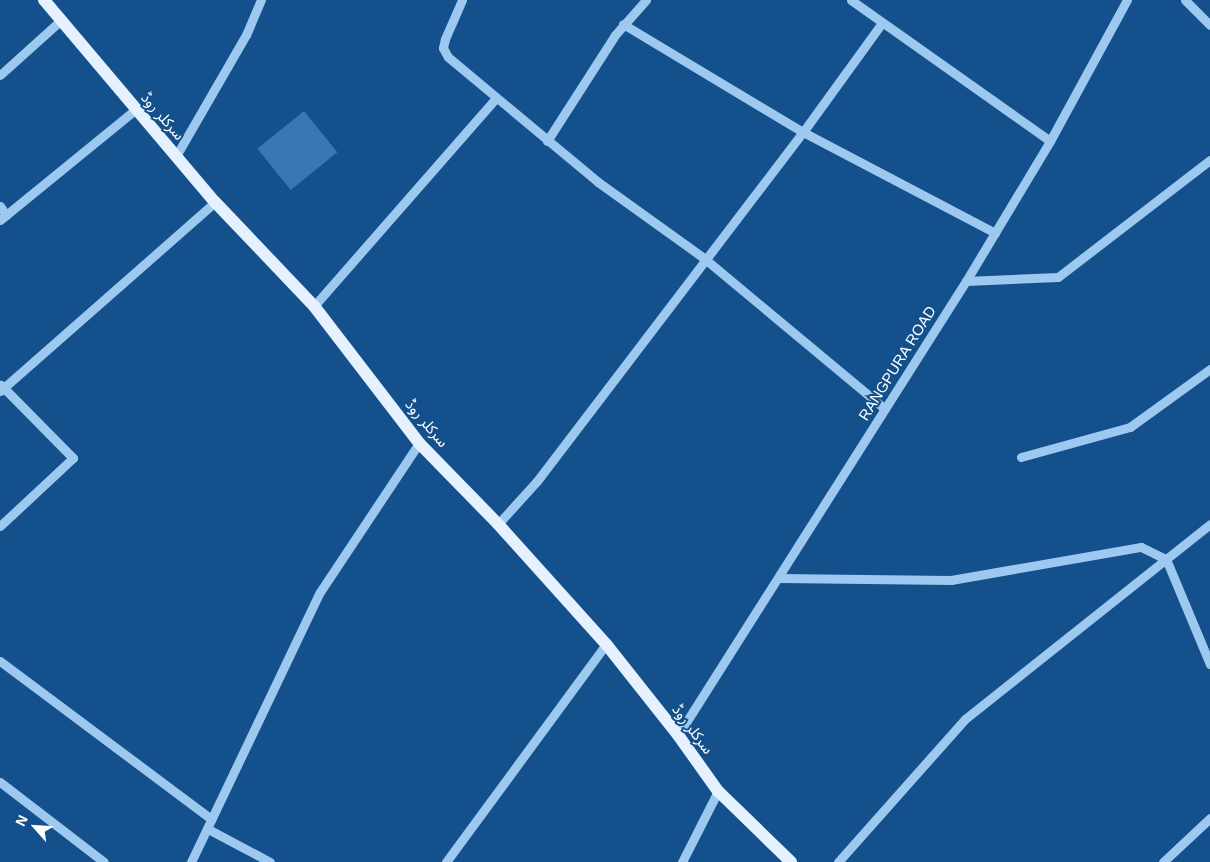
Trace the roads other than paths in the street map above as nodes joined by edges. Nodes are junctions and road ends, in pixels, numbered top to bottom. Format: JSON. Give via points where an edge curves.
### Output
{"nodes":[{"id":1,"x":44,"y":0,"type":"edge"},
{"id":2,"x":261,"y":0,"type":"edge"},
{"id":3,"x":462,"y":0,"type":"edge"},
{"id":4,"x":646,"y":0,"type":"edge"},
{"id":5,"x":850,"y":0,"type":"edge"},
{"id":6,"x":1127,"y":0,"type":"edge"},
{"id":7,"x":1185,"y":0,"type":"edge"},
{"id":8,"x":61,"y":20,"type":"junction"},
{"id":9,"x":882,"y":23,"type":"junction"},
{"id":10,"x":623,"y":24,"type":"junction"},
{"id":11,"x":1210,"y":25,"type":"edge"},
{"id":12,"x":0,"y":75,"type":"edge"},
{"id":13,"x":495,"y":99,"type":"junction"},
{"id":14,"x":136,"y":109,"type":"junction"},
{"id":15,"x":803,"y":132,"type":"junction"},
{"id":16,"x":547,"y":140,"type":"junction"},
{"id":17,"x":1050,"y":141,"type":"junction"},
{"id":18,"x":176,"y":156,"type":"junction"},
{"id":19,"x":1210,"y":160,"type":"edge"},
{"id":20,"x":215,"y":202,"type":"junction"},
{"id":21,"x":0,"y":206,"type":"edge"},
{"id":22,"x":3,"y":218,"type":"edge"},
{"id":23,"x":995,"y":233,"type":"junction"},
{"id":24,"x":705,"y":259,"type":"junction"},
{"id":25,"x":966,"y":281,"type":"junction"},
{"id":26,"x":314,"y":306,"type":"junction"},
{"id":27,"x":1210,"y":369,"type":"edge"},
{"id":28,"x":1,"y":387,"type":"edge"},
{"id":29,"x":885,"y":409,"type":"junction"},
{"id":30,"x":419,"y":443,"type":"junction"},
{"id":31,"x":1021,"y":457,"type":"dead end"},
{"id":32,"x":498,"y":524,"type":"junction"},
{"id":33,"x":1210,"y":524,"type":"edge"},
{"id":34,"x":0,"y":526,"type":"edge"},
{"id":35,"x":1166,"y":559,"type":"junction"},
{"id":36,"x":778,"y":578,"type":"junction"},
{"id":37,"x":606,"y":644,"type":"junction"},
{"id":38,"x":0,"y":661,"type":"edge"},
{"id":39,"x":1210,"y":664,"type":"edge"},
{"id":40,"x":678,"y":734,"type":"junction"},
{"id":41,"x":0,"y":782,"type":"edge"},
{"id":42,"x":718,"y":791,"type":"junction"},
{"id":43,"x":1210,"y":818,"type":"edge"},
{"id":44,"x":211,"y":819,"type":"junction"},
{"id":45,"x":208,"y":829,"type":"junction"},
{"id":46,"x":104,"y":862,"type":"edge"},
{"id":47,"x":191,"y":862,"type":"edge"},
{"id":48,"x":270,"y":862,"type":"edge"},
{"id":49,"x":446,"y":862,"type":"edge"},
{"id":50,"x":682,"y":862,"type":"edge"},
{"id":51,"x":791,"y":862,"type":"edge"},
{"id":52,"x":838,"y":862,"type":"edge"},
{"id":53,"x":1163,"y":862,"type":"edge"}],
"edges":[{"from":1,"to":8,"type":"main road","name":"سرکلر روڈ"},
{"from":2,"to":18,"type":"street","via":[[246,35]]},
{"from":3,"to":13,"type":"street","via":[[443,48],[448,58]]},
{"from":4,"to":10,"type":"street"},
{"from":5,"to":9,"type":"street"},
{"from":6,"to":17,"type":"street","name":"RANGPURA ROAD"},
{"from":7,"to":11,"type":"street"},
{"from":8,"to":12,"type":"street"},
{"from":8,"to":14,"type":"main road","name":"سرکلر روڈ"},
{"from":9,"to":15,"type":"street"},
{"from":9,"to":17,"type":"street"},
{"from":10,"to":15,"type":"street"},
{"from":10,"to":16,"type":"street"},
{"from":13,"to":16,"type":"street"},
{"from":13,"to":26,"type":"street"},
{"from":14,"to":18,"type":"main road","name":"سرکلر روڈ"},
{"from":14,"to":22,"type":"street"},
{"from":15,"to":23,"type":"street"},
{"from":15,"to":24,"type":"street"},
{"from":16,"to":24,"type":"street","via":[[598,182]]},
{"from":17,"to":23,"type":"street","name":"RANGPURA ROAD"},
{"from":18,"to":20,"type":"main road","name":"سرکلر روڈ"},
{"from":19,"to":25,"type":"street","via":[[1058,277]]},
{"from":20,"to":26,"type":"main road","name":"سرکلر روڈ"},
{"from":20,"to":28,"type":"street"},
{"from":21,"to":22,"type":"street"},
{"from":23,"to":25,"type":"street","name":"RANGPURA ROAD"},
{"from":24,"to":29,"type":"street"},
{"from":24,"to":32,"type":"street","via":[[537,481]]},
{"from":25,"to":29,"type":"street","name":"RANGPURA ROAD"},
{"from":26,"to":30,"type":"main road","name":"سرکلر روڈ"},
{"from":27,"to":31,"type":"street","via":[[1130,427]]},
{"from":28,"to":34,"type":"street","via":[[73,458]]},
{"from":29,"to":36,"type":"street","name":"RANGPURA ROAD"},
{"from":30,"to":32,"type":"main road","name":"سرکلر روڈ"},
{"from":30,"to":44,"type":"street","via":[[320,592]]},
{"from":32,"to":37,"type":"main road","name":"سرکلر روڈ"},
{"from":33,"to":35,"type":"street"},
{"from":35,"to":36,"type":"street","via":[[1141,547],[951,580]]},
{"from":35,"to":39,"type":"street"},
{"from":35,"to":52,"type":"street","via":[[964,719]]},
{"from":36,"to":40,"type":"street","name":"RANGPURA ROAD"},
{"from":37,"to":40,"type":"main road","name":"سرکلر روڈ"},
{"from":37,"to":49,"type":"street"},
{"from":38,"to":44,"type":"street"},
{"from":40,"to":42,"type":"main road","name":"سرکلر روڈ"},
{"from":41,"to":46,"type":"street"},
{"from":42,"to":50,"type":"street"},
{"from":42,"to":51,"type":"main road","name":"سرکلر روڈ"},
{"from":43,"to":53,"type":"street"},
{"from":44,"to":45,"type":"street"},
{"from":45,"to":47,"type":"street"},
{"from":45,"to":48,"type":"street"}]}
